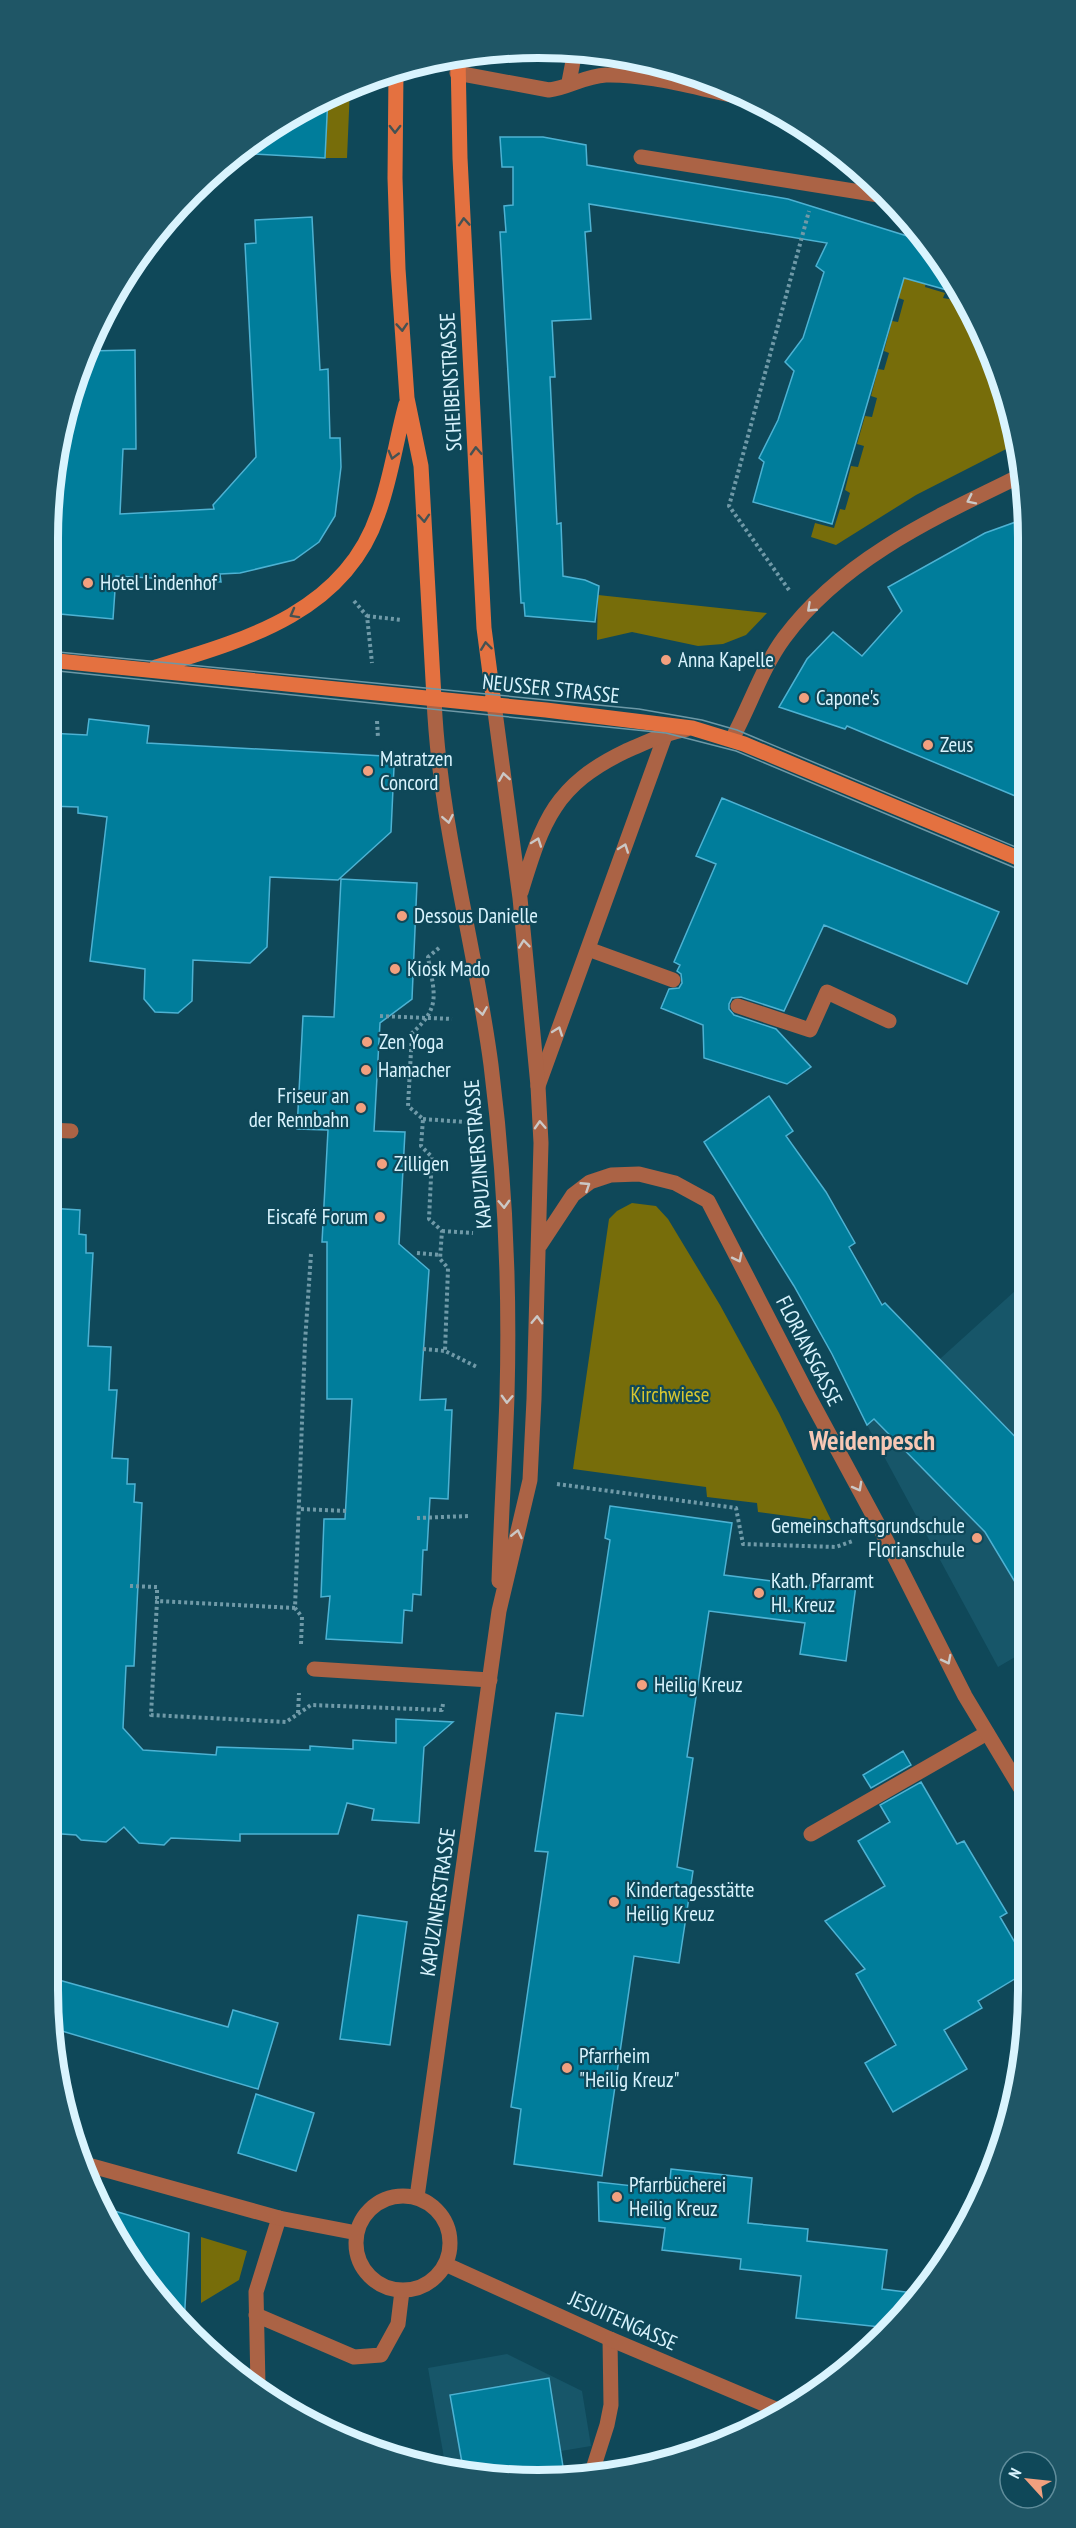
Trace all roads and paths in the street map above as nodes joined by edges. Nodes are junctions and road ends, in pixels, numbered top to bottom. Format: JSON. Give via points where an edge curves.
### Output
{"nodes":[{"id":1,"x":573,"y":60,"type":"edge"},
{"id":2,"x":457,"y":66,"type":"edge"},
{"id":3,"x":457,"y":73,"type":"junction"},
{"id":4,"x":396,"y":80,"type":"edge"},
{"id":5,"x":569,"y":82,"type":"junction"},
{"id":6,"x":711,"y":91,"type":"edge"},
{"id":7,"x":641,"y":157,"type":"dead end"},
{"id":8,"x":816,"y":185,"type":"junction"},
{"id":9,"x":872,"y":194,"type":"edge"},
{"id":10,"x":407,"y":398,"type":"junction"},
{"id":11,"x":1013,"y":479,"type":"edge"},
{"id":12,"x":337,"y":583,"type":"junction"},
{"id":13,"x":805,"y":613,"type":"junction"},
{"id":14,"x":58,"y":661,"type":"edge"},
{"id":15,"x":149,"y":670,"type":"junction"},
{"id":16,"x":374,"y":692,"type":"junction"},
{"id":17,"x":434,"y":698,"type":"junction"},
{"id":18,"x":494,"y":704,"type":"junction"},
{"id":19,"x":692,"y":728,"type":"junction"},
{"id":20,"x":666,"y":733,"type":"junction"},
{"id":21,"x":378,"y":738,"type":"dead end"},
{"id":22,"x":732,"y":739,"type":"junction"},
{"id":23,"x":1018,"y":858,"type":"edge"},
{"id":24,"x":520,"y":898,"type":"junction"},
{"id":25,"x":439,"y":948,"type":"dead end"},
{"id":26,"x":588,"y":949,"type":"junction"},
{"id":27,"x":673,"y":980,"type":"dead end"},
{"id":28,"x":738,"y":1006,"type":"dead end"},
{"id":29,"x":380,"y":1016,"type":"dead end"},
{"id":30,"x":429,"y":1018,"type":"junction"},
{"id":31,"x":452,"y":1019,"type":"dead end"},
{"id":32,"x":888,"y":1021,"type":"dead end"},
{"id":33,"x":538,"y":1086,"type":"junction"},
{"id":34,"x":423,"y":1119,"type":"junction"},
{"id":35,"x":465,"y":1122,"type":"dead end"},
{"id":36,"x":58,"y":1130,"type":"edge"},
{"id":37,"x":71,"y":1131,"type":"dead end"},
{"id":38,"x":442,"y":1231,"type":"junction"},
{"id":39,"x":473,"y":1233,"type":"dead end"},
{"id":40,"x":539,"y":1248,"type":"junction"},
{"id":41,"x":417,"y":1253,"type":"dead end"},
{"id":42,"x":311,"y":1254,"type":"dead end"},
{"id":43,"x":440,"y":1255,"type":"junction"},
{"id":44,"x":423,"y":1349,"type":"dead end"},
{"id":45,"x":444,"y":1351,"type":"junction"},
{"id":46,"x":477,"y":1367,"type":"dead end"},
{"id":47,"x":530,"y":1480,"type":"junction"},
{"id":48,"x":301,"y":1509,"type":"junction"},
{"id":49,"x":346,"y":1511,"type":"dead end"},
{"id":50,"x":469,"y":1516,"type":"dead end"},
{"id":51,"x":417,"y":1518,"type":"dead end"},
{"id":52,"x":843,"y":1545,"type":"dead end"},
{"id":53,"x":130,"y":1586,"type":"dead end"},
{"id":54,"x":157,"y":1601,"type":"junction"},
{"id":55,"x":295,"y":1608,"type":"junction"},
{"id":56,"x":499,"y":1611,"type":"junction"},
{"id":57,"x":301,"y":1649,"type":"dead end"},
{"id":58,"x":314,"y":1669,"type":"dead end"},
{"id":59,"x":447,"y":1677,"type":"junction"},
{"id":60,"x":490,"y":1680,"type":"junction"},
{"id":61,"x":299,"y":1681,"type":"dead end"},
{"id":62,"x":298,"y":1714,"type":"junction"},
{"id":63,"x":987,"y":1733,"type":"junction"},
{"id":64,"x":1018,"y":1783,"type":"edge"},
{"id":65,"x":811,"y":1834,"type":"dead end"},
{"id":66,"x":93,"y":2169,"type":"edge"},
{"id":67,"x":417,"y":2197,"type":"junction"},
{"id":68,"x":279,"y":2218,"type":"junction"},
{"id":69,"x":357,"y":2233,"type":"junction"},
{"id":70,"x":445,"y":2264,"type":"junction"},
{"id":71,"x":402,"y":2290,"type":"junction"},
{"id":72,"x":256,"y":2315,"type":"junction"},
{"id":73,"x":610,"y":2339,"type":"junction"},
{"id":74,"x":258,"y":2379,"type":"edge"},
{"id":75,"x":773,"y":2408,"type":"edge"},
{"id":76,"x":594,"y":2466,"type":"edge"}],
"edges":[{"from":1,"to":5,"type":"street"},
{"from":2,"to":3,"type":"street","name":"SCHEIBENSTRASSE"},
{"from":3,"to":5,"type":"street","via":[[549,90]]},
{"from":18,"to":3,"type":"street","name":"SCHEIBENSTRASSE","one_way":true,"via":[[484,628]]},
{"from":4,"to":10,"type":"street","name":"SCHEIBENSTRASSE","one_way":true,"via":[[394,178]]},
{"from":5,"to":6,"type":"street","via":[[605,75],[630,76]]},
{"from":7,"to":8,"type":"street"},
{"from":8,"to":9,"type":"street"},
{"from":8,"to":13,"type":"path","via":[[729,506]]},
{"from":10,"to":12,"type":"street","name":"SCHEIBENSTRASSE","one_way":true,"via":[[378,515],[355,560]]},
{"from":10,"to":17,"type":"street","name":"SCHEIBENSTRASSE","one_way":true,"via":[[421,466]]},
{"from":11,"to":13,"type":"street","one_way":true,"via":[[917,527],[858,566]]},
{"from":12,"to":15,"type":"street","name":"SCHEIBENSTRASSE","one_way":true,"via":[[320,598],[264,630]]},
{"from":12,"to":16,"type":"path","via":[[367,616]]},
{"from":13,"to":22,"type":"street","via":[[764,671]]},
{"from":14,"to":15,"type":"street","name":"NEUSSER STRASSE"},
{"from":15,"to":16,"type":"street","name":"NEUSSER STRASSE"},
{"from":16,"to":17,"type":"street","name":"NEUSSER STRASSE"},
{"from":16,"to":21,"type":"path"},
{"from":17,"to":18,"type":"street","name":"NEUSSER STRASSE"},
{"from":17,"to":56,"type":"street","name":"KAPUZINERSTRASSE","one_way":true,"via":[[437,758],[491,1065],[503,1175],[508,1287]]},
{"from":18,"to":19,"type":"street","name":"NEUSSER STRASSE"},
{"from":24,"to":18,"type":"street","name":"KAPUZINERSTRASSE","one_way":true},
{"from":19,"to":20,"type":"street","name":"KAPUZINERSTRASSE"},
{"from":19,"to":22,"type":"street","name":"NEUSSER STRASSE"},
{"from":24,"to":20,"type":"street","name":"KAPUZINERSTRASSE","one_way":true,"via":[[536,844],[559,800],[599,764]]},
{"from":26,"to":20,"type":"street","one_way":true},
{"from":22,"to":23,"type":"street","name":"NEUSSER STRASSE"},
{"from":33,"to":24,"type":"street","name":"KAPUZINERSTRASSE","one_way":true},
{"from":25,"to":30,"type":"path","via":[[428,957],[435,996]]},
{"from":26,"to":27,"type":"street"},
{"from":33,"to":26,"type":"street","one_way":true},
{"from":28,"to":32,"type":"street","via":[[810,1030],[827,992]]},
{"from":29,"to":30,"type":"path"},
{"from":30,"to":31,"type":"path"},
{"from":30,"to":34,"type":"path","via":[[412,1033],[408,1106]]},
{"from":40,"to":33,"type":"street","name":"KAPUZINERSTRASSE","one_way":true},
{"from":34,"to":35,"type":"path"},
{"from":34,"to":38,"type":"path","via":[[421,1146],[432,1157],[429,1219]]},
{"from":36,"to":37,"type":"street"},
{"from":38,"to":39,"type":"path"},
{"from":38,"to":43,"type":"path"},
{"from":47,"to":40,"type":"street","name":"KAPUZINERSTRASSE","one_way":true},
{"from":40,"to":63,"type":"street","name":"FLORIANSGASSE","one_way":true,"via":[[573,1195],[590,1182],[611,1175],[639,1174],[675,1183],[708,1201]]},
{"from":41,"to":43,"type":"path"},
{"from":42,"to":48,"type":"path","via":[[304,1342]]},
{"from":43,"to":45,"type":"path","via":[[448,1268]]},
{"from":44,"to":45,"type":"path"},
{"from":45,"to":46,"type":"path"},
{"from":47,"to":52,"type":"path","via":[[736,1508],[743,1544]]},
{"from":56,"to":47,"type":"street","name":"KAPUZINERSTRASSE","one_way":true},
{"from":48,"to":49,"type":"path"},
{"from":48,"to":55,"type":"path"},
{"from":50,"to":51,"type":"path"},
{"from":53,"to":54,"type":"path","via":[[157,1587]]},
{"from":54,"to":55,"type":"path"},
{"from":54,"to":62,"type":"path","via":[[151,1715],[286,1722]]},
{"from":55,"to":57,"type":"path","via":[[302,1617]]},
{"from":56,"to":60,"type":"street","name":"KAPUZINERSTRASSE"},
{"from":58,"to":59,"type":"street"},
{"from":59,"to":60,"type":"street"},
{"from":59,"to":62,"type":"path","via":[[442,1710],[311,1705]]},
{"from":60,"to":67,"type":"street","name":"KAPUZINERSTRASSE"},
{"from":61,"to":62,"type":"path"},
{"from":63,"to":64,"type":"street","name":"FLORIANSGASSE"},
{"from":63,"to":65,"type":"street"},
{"from":66,"to":68,"type":"street"},
{"from":67,"to":69,"type":"street","via":[[380,2202],[367,2212]]},
{"from":67,"to":70,"type":"street","via":[[443,2218],[450,2249]]},
{"from":68,"to":69,"type":"street"},
{"from":68,"to":72,"type":"street","via":[[256,2292]]},
{"from":69,"to":71,"type":"street","via":[[357,2251],[372,2279],[388,2289]]},
{"from":70,"to":71,"type":"street","via":[[432,2280],[418,2288]]},
{"from":70,"to":73,"type":"street","name":"JESUITENGASSE"},
{"from":71,"to":72,"type":"street","via":[[398,2324],[381,2355],[354,2357]]},
{"from":72,"to":74,"type":"street"},
{"from":73,"to":75,"type":"street","name":"JESUITENGASSE"},
{"from":73,"to":76,"type":"street","via":[[611,2405]]}]}
